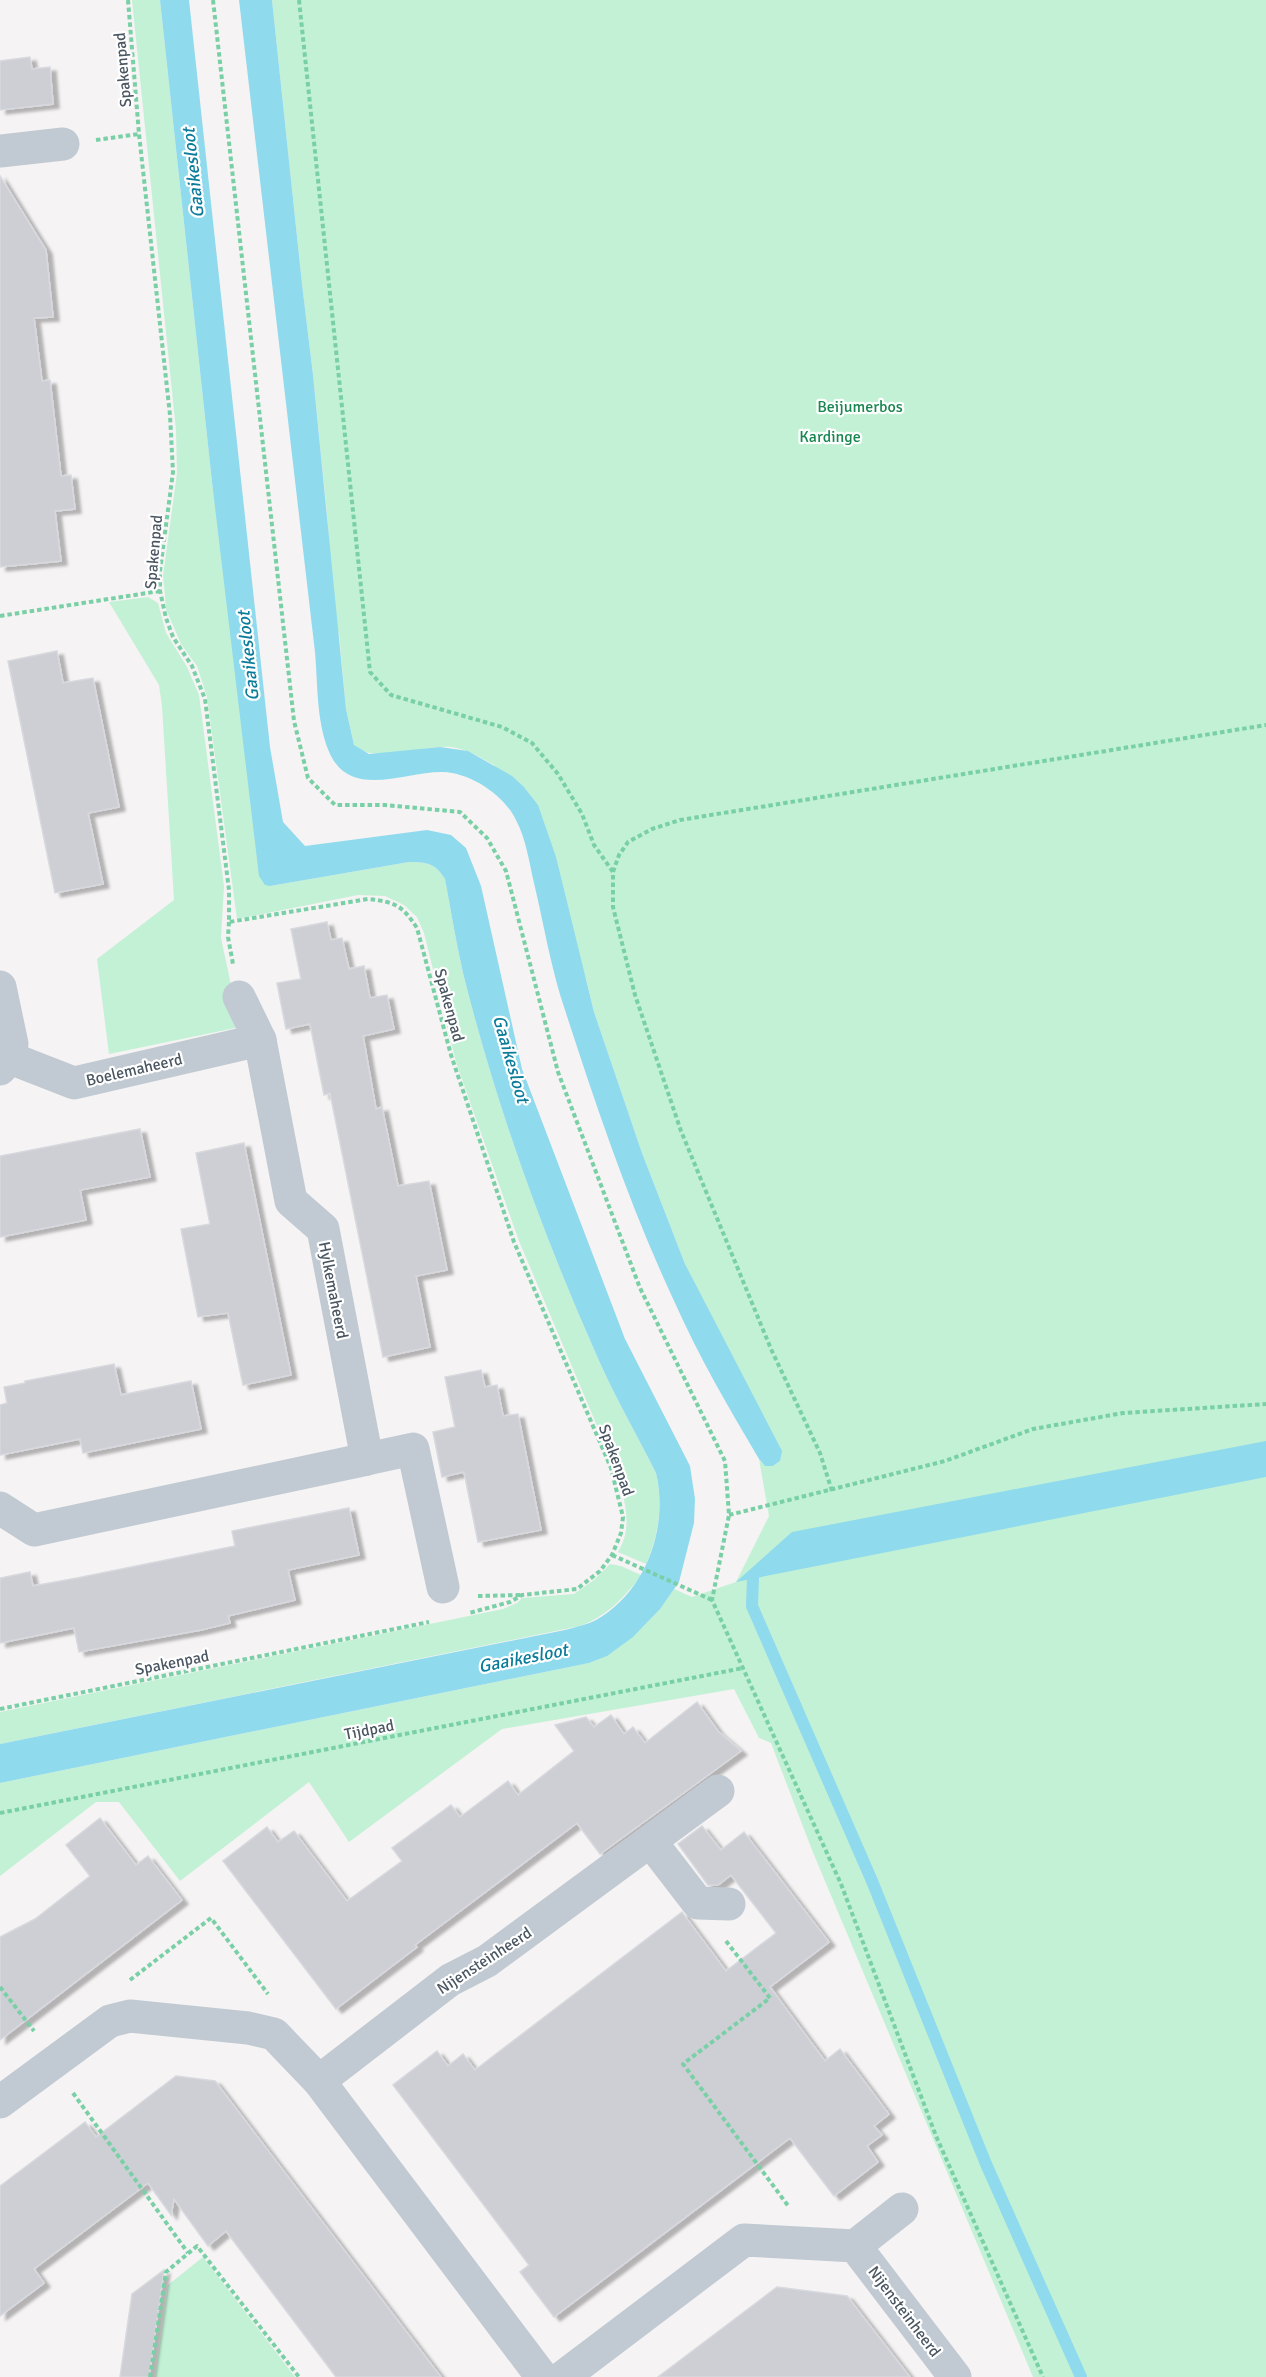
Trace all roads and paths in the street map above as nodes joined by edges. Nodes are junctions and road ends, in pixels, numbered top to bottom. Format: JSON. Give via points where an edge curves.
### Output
{"nodes":[{"id":1,"x":128,"y":0,"type":"edge"},
{"id":2,"x":213,"y":0,"type":"edge"},
{"id":3,"x":299,"y":0,"type":"edge"},
{"id":4,"x":63,"y":144,"type":"dead end"},
{"id":5,"x":0,"y":151,"type":"edge"},
{"id":6,"x":160,"y":591,"type":"junction"},
{"id":7,"x":0,"y":616,"type":"edge"},
{"id":8,"x":1266,"y":725,"type":"edge"},
{"id":9,"x":613,"y":872,"type":"junction"},
{"id":10,"x":0,"y":987,"type":"edge"},
{"id":11,"x":239,"y":997,"type":"dead end"},
{"id":12,"x":260,"y":1040,"type":"junction"},
{"id":13,"x":5,"y":1064,"type":"edge"},
{"id":14,"x":1266,"y":1404,"type":"edge"},
{"id":15,"x":367,"y":1459,"type":"junction"},
{"id":16,"x":832,"y":1491,"type":"junction"},
{"id":17,"x":0,"y":1508,"type":"edge"},
{"id":18,"x":729,"y":1515,"type":"junction"},
{"id":19,"x":612,"y":1555,"type":"junction"},
{"id":20,"x":443,"y":1587,"type":"joint"},
{"id":21,"x":522,"y":1595,"type":"junction"},
{"id":22,"x":712,"y":1600,"type":"junction"},
{"id":23,"x":465,"y":1614,"type":"dead end"},
{"id":24,"x":430,"y":1622,"type":"dead end"},
{"id":25,"x":743,"y":1668,"type":"junction"},
{"id":26,"x":0,"y":1709,"type":"edge"},
{"id":27,"x":718,"y":1791,"type":"dead end"},
{"id":28,"x":0,"y":1813,"type":"edge"},
{"id":29,"x":651,"y":1842,"type":"junction"},
{"id":30,"x":714,"y":1903,"type":"joint"},
{"id":31,"x":0,"y":1987,"type":"edge"},
{"id":32,"x":110,"y":2020,"type":"junction"},
{"id":33,"x":274,"y":2034,"type":"junction"},
{"id":34,"x":54,"y":2062,"type":"junction"},
{"id":35,"x":319,"y":2081,"type":"junction"},
{"id":36,"x":0,"y":2102,"type":"edge"},
{"id":37,"x":902,"y":2209,"type":"dead end"},
{"id":38,"x":816,"y":2243,"type":"junction"},
{"id":39,"x":855,"y":2246,"type":"junction"},
{"id":40,"x":188,"y":2253,"type":"junction"},
{"id":41,"x":150,"y":2377,"type":"edge"},
{"id":42,"x":299,"y":2377,"type":"edge"},
{"id":43,"x":542,"y":2377,"type":"edge"},
{"id":44,"x":563,"y":2377,"type":"edge"},
{"id":45,"x":955,"y":2377,"type":"edge"},
{"id":46,"x":1043,"y":2377,"type":"edge"}],
"edges":[{"from":1,"to":6,"type":"path","name":"Spakenpad","via":[[173,461]]},
{"from":2,"to":18,"type":"path","via":[[294,721],[308,778],[335,806],[385,805],[460,812],[487,838],[506,871],[558,1072],[640,1288],[725,1461]]},
{"from":3,"to":9,"type":"path","via":[[370,672],[392,695],[502,727],[532,743],[558,774],[582,814],[594,845]]},
{"from":4,"to":5,"type":"street"},
{"from":6,"to":7,"type":"path"},
{"from":6,"to":19,"type":"path","name":"Spakenpad","via":[[173,637],[192,666],[205,699],[229,890],[229,922],[368,899],[388,902],[406,911],[417,928],[451,1055],[514,1242],[614,1478],[623,1517]]},
{"from":8,"to":9,"type":"path","via":[[680,820],[628,842]]},
{"from":9,"to":16,"type":"path","via":[[613,907],[635,995],[681,1131],[771,1349],[820,1453]]},
{"from":10,"to":13,"type":"street","name":"Boelemaheerd","via":[[12,1044]]},
{"from":11,"to":12,"type":"street","name":"Hylkemaheerd"},
{"from":12,"to":13,"type":"street","name":"Boelemaheerd","via":[[74,1083]]},
{"from":12,"to":15,"type":"street","name":"Hylkemaheerd","via":[[291,1201],[323,1229]]},
{"from":14,"to":16,"type":"path","via":[[1123,1413],[1033,1429],[945,1461]]},
{"from":15,"to":17,"type":"street","via":[[34,1530]]},
{"from":15,"to":20,"type":"street","via":[[413,1449]]},
{"from":16,"to":18,"type":"path"},
{"from":18,"to":22,"type":"path"},
{"from":19,"to":21,"type":"path","name":"Spakenpad","via":[[600,1571],[577,1588]]},
{"from":19,"to":22,"type":"path"},
{"from":20,"to":21,"type":"path","via":[[453,1596]]},
{"from":21,"to":23,"type":"path","name":"Spakenpad"},
{"from":22,"to":25,"type":"path"},
{"from":24,"to":26,"type":"path","name":"Spakenpad"},
{"from":25,"to":28,"type":"path","name":"Tijdpad"},
{"from":25,"to":46,"type":"path","via":[[841,1884],[936,2136]]},
{"from":27,"to":29,"type":"street","name":"Nijensteinheerd"},
{"from":29,"to":30,"type":"street"},
{"from":29,"to":35,"type":"street","name":"Nijensteinheerd","via":[[487,1961],[450,1980]]},
{"from":30,"to":38,"type":"path","via":[[770,1998],[683,2064]]},
{"from":31,"to":34,"type":"path"},
{"from":32,"to":33,"type":"street","via":[[130,2016]]},
{"from":32,"to":33,"type":"path","via":[[104,2000],[211,1918],[284,2017]]},
{"from":32,"to":34,"type":"street"},
{"from":33,"to":35,"type":"street"},
{"from":34,"to":36,"type":"street"},
{"from":34,"to":40,"type":"path"},
{"from":35,"to":43,"type":"street"},
{"from":37,"to":39,"type":"street"},
{"from":38,"to":39,"type":"street"},
{"from":38,"to":44,"type":"street","via":[[744,2240]]},
{"from":39,"to":45,"type":"street","name":"Nijensteinheerd"},
{"from":40,"to":41,"type":"path","via":[[166,2272]]},
{"from":40,"to":42,"type":"path","via":[[197,2246]]}]}
